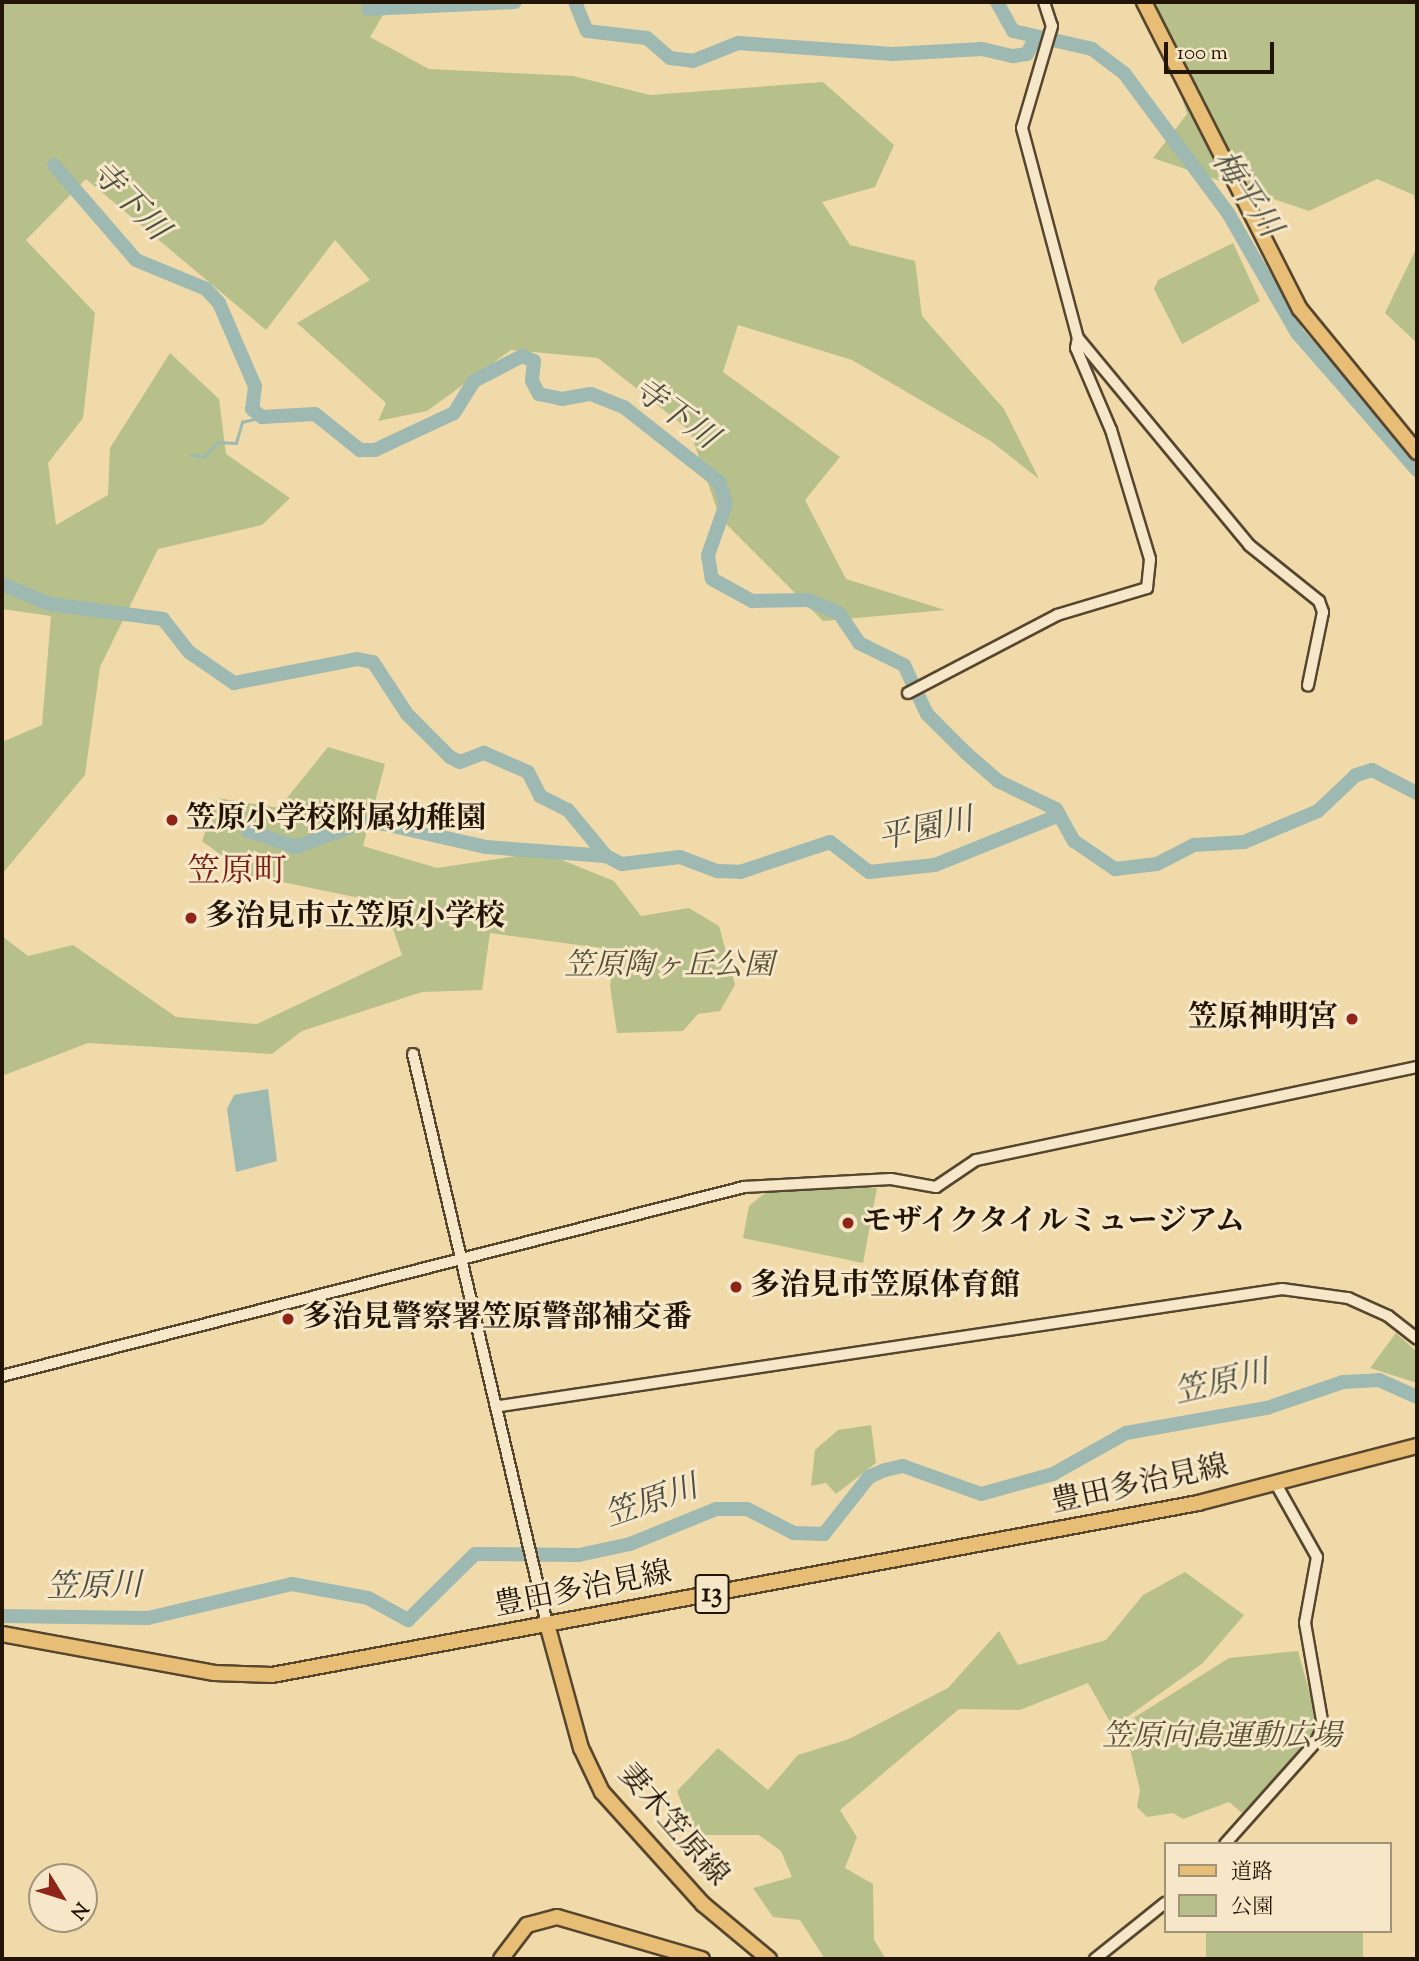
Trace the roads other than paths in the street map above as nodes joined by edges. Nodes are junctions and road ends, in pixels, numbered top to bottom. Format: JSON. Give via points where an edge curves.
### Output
{"nodes":[{"id":1,"x":1044,"y":2,"type":"edge"},
{"id":2,"x":1144,"y":2,"type":"edge"},
{"id":3,"x":1079,"y":338,"type":"junction"},
{"id":4,"x":1417,"y":452,"type":"edge"},
{"id":5,"x":1308,"y":685,"type":"dead end"},
{"id":6,"x":908,"y":693,"type":"dead end"},
{"id":7,"x":413,"y":1054,"type":"dead end"},
{"id":8,"x":1417,"y":1067,"type":"edge"},
{"id":9,"x":463,"y":1258,"type":"junction"},
{"id":10,"x":1417,"y":1339,"type":"edge"},
{"id":11,"x":2,"y":1376,"type":"edge"},
{"id":12,"x":500,"y":1406,"type":"junction"},
{"id":13,"x":1417,"y":1446,"type":"edge"},
{"id":14,"x":1276,"y":1484,"type":"junction"},
{"id":15,"x":547,"y":1624,"type":"junction"},
{"id":16,"x":2,"y":1634,"type":"edge"},
{"id":17,"x":1227,"y":1842,"type":"edge"},
{"id":18,"x":1164,"y":1904,"type":"edge"},
{"id":19,"x":501,"y":1959,"type":"edge"},
{"id":20,"x":702,"y":1959,"type":"edge"},
{"id":21,"x":769,"y":1959,"type":"edge"},
{"id":22,"x":1095,"y":1959,"type":"edge"}],
"edges":[{"from":1,"to":3,"type":"street","via":[[1052,26],[1022,128]]},
{"from":2,"to":4,"type":"main road","via":[[1300,309]]},
{"from":3,"to":5,"type":"street","via":[[1249,545],[1319,601],[1323,612]]},
{"from":3,"to":6,"type":"street","via":[[1076,348],[1111,430],[1152,578],[1138,593],[1057,615],[1007,646]]},
{"from":7,"to":9,"type":"street"},
{"from":8,"to":9,"type":"street","via":[[976,1160],[936,1187],[891,1179],[744,1187]]},
{"from":9,"to":11,"type":"street"},
{"from":9,"to":12,"type":"street"},
{"from":10,"to":12,"type":"street","via":[[1388,1316],[1348,1298],[1282,1289]]},
{"from":12,"to":15,"type":"street"},
{"from":13,"to":14,"type":"main road","name":"豊田多治見線","number":"13"},
{"from":14,"to":15,"type":"main road","name":"豊田多治見線","number":"13"},
{"from":14,"to":17,"type":"street","via":[[1317,1557],[1306,1623],[1323,1726],[1316,1742]]},
{"from":15,"to":16,"type":"main road","name":"豊田多治見線","number":"13","via":[[258,1675]]},
{"from":15,"to":21,"type":"main road","name":"妻木笠原線","via":[[581,1748],[602,1792],[703,1903]]},
{"from":18,"to":22,"type":"street"},
{"from":19,"to":20,"type":"main road","via":[[527,1925],[557,1917]]}]}
